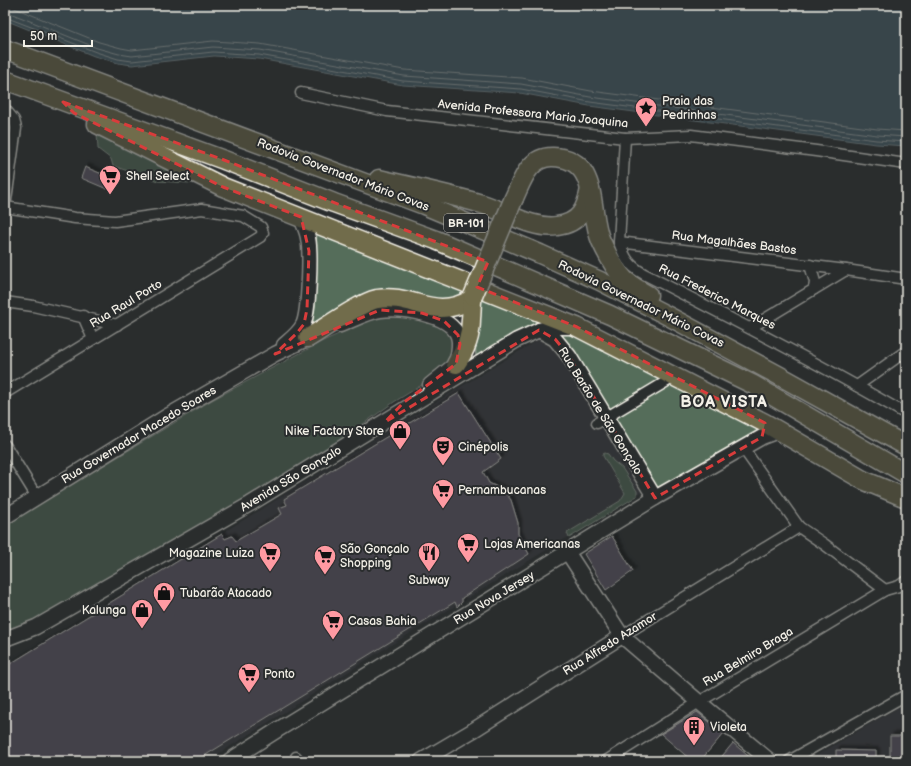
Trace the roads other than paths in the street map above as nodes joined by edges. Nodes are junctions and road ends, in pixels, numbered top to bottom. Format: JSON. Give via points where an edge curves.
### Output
{"nodes":[{"id":1,"x":5,"y":49,"type":"edge"},
{"id":2,"x":5,"y":80,"type":"edge"},
{"id":3,"x":301,"y":93,"type":"dead end"},
{"id":4,"x":63,"y":102,"type":"junction"},
{"id":5,"x":5,"y":109,"type":"edge"},
{"id":6,"x":626,"y":138,"type":"junction"},
{"id":7,"x":906,"y":164,"type":"edge"},
{"id":8,"x":325,"y":168,"type":"junction"},
{"id":9,"x":590,"y":188,"type":"junction"},
{"id":10,"x":5,"y":207,"type":"edge"},
{"id":11,"x":301,"y":217,"type":"junction"},
{"id":12,"x":619,"y":242,"type":"junction"},
{"id":13,"x":810,"y":265,"type":"junction"},
{"id":14,"x":846,"y":270,"type":"junction"},
{"id":15,"x":906,"y":279,"type":"edge"},
{"id":16,"x":814,"y":289,"type":"junction"},
{"id":17,"x":473,"y":298,"type":"junction"},
{"id":18,"x":5,"y":302,"type":"edge"},
{"id":19,"x":83,"y":316,"type":"junction"},
{"id":20,"x":117,"y":325,"type":"junction"},
{"id":21,"x":577,"y":327,"type":"junction"},
{"id":22,"x":750,"y":328,"type":"junction"},
{"id":23,"x":539,"y":330,"type":"junction"},
{"id":24,"x":308,"y":338,"type":"junction"},
{"id":25,"x":93,"y":340,"type":"junction"},
{"id":26,"x":906,"y":351,"type":"edge"},
{"id":27,"x":275,"y":354,"type":"junction"},
{"id":28,"x":456,"y":364,"type":"junction"},
{"id":29,"x":674,"y":376,"type":"junction"},
{"id":30,"x":857,"y":386,"type":"junction"},
{"id":31,"x":5,"y":393,"type":"edge"},
{"id":32,"x":906,"y":414,"type":"edge"},
{"id":33,"x":601,"y":420,"type":"junction"},
{"id":34,"x":385,"y":422,"type":"junction"},
{"id":35,"x":768,"y":430,"type":"junction"},
{"id":36,"x":901,"y":443,"type":"edge"},
{"id":37,"x":5,"y":445,"type":"edge"},
{"id":38,"x":743,"y":448,"type":"junction"},
{"id":39,"x":906,"y":474,"type":"edge"},
{"id":40,"x":37,"y":497,"type":"junction"},
{"id":41,"x":655,"y":498,"type":"junction"},
{"id":42,"x":906,"y":498,"type":"edge"},
{"id":43,"x":5,"y":516,"type":"edge"},
{"id":44,"x":799,"y":527,"type":"junction"},
{"id":45,"x":568,"y":552,"type":"junction"},
{"id":46,"x":904,"y":585,"type":"edge"},
{"id":47,"x":885,"y":590,"type":"junction"},
{"id":48,"x":622,"y":636,"type":"junction"},
{"id":49,"x":5,"y":639,"type":"edge"},
{"id":50,"x":906,"y":695,"type":"edge"},
{"id":51,"x":699,"y":702,"type":"junction"},
{"id":52,"x":229,"y":761,"type":"edge"},
{"id":53,"x":420,"y":761,"type":"edge"},
{"id":54,"x":606,"y":761,"type":"edge"},
{"id":55,"x":770,"y":761,"type":"edge"},
{"id":56,"x":789,"y":761,"type":"edge"}],
"edges":[{"from":1,"to":8,"type":"highway","name":"Rodovia Governador Mário Covas","number":"BR-101"},
{"from":2,"to":4,"type":"highway","name":"Rodovia Governador Mário Covas","number":"BR-101"},
{"from":3,"to":6,"type":"street","name":"Avenida Professora Maria Joaquina","via":[[387,111]]},
{"from":4,"to":11,"type":"highway","via":[[74,113],[223,187]]},
{"from":4,"to":39,"type":"highway","name":"Rodovia Governador Mário Covas","number":"BR-101","via":[[436,240],[610,315],[752,384]]},
{"from":5,"to":10,"type":"street","via":[[14,120],[16,128]]},
{"from":6,"to":7,"type":"street","name":"Avenida Professora Maria Joaquina","via":[[691,135]]},
{"from":6,"to":12,"type":"street","name":"Rua Frederico Marques"},
{"from":8,"to":9,"type":"highway","via":[[483,204],[543,226],[557,227],[578,218],[587,204]]},
{"from":8,"to":36,"type":"highway","name":"Rodovia Governador Mário Covas","number":"BR-101","via":[[424,205],[600,281],[772,371]]},
{"from":9,"to":17,"type":"highway","bridge":true,"via":[[586,176],[571,161],[551,157],[532,165],[514,198]]},
{"from":9,"to":36,"type":"highway","via":[[600,239],[610,260],[625,280],[674,309],[805,376],[853,406]]},
{"from":10,"to":20,"type":"street","name":"Rua Raul Porto","via":[[75,218],[115,221],[202,209],[243,216],[261,227],[263,233],[260,238]]},
{"from":11,"to":21,"type":"highway"},
{"from":11,"to":27,"type":"street","name":"Rua Governador Macedo Soares","via":[[310,251],[307,310],[304,324]]},
{"from":12,"to":13,"type":"street","name":"Rua Magalhães Bastos"},
{"from":12,"to":22,"type":"street","name":"Rua Frederico Marques","via":[[624,256],[635,270]]},
{"from":13,"to":14,"type":"street","name":"Rua Magalhães Bastos"},
{"from":13,"to":16,"type":"street","via":[[815,282]]},
{"from":14,"to":15,"type":"street","name":"Rua Magalhães Bastos"},
{"from":14,"to":16,"type":"street"},
{"from":16,"to":22,"type":"street"},
{"from":17,"to":24,"type":"highway","via":[[455,308],[444,309],[404,301],[376,300],[364,304]]},
{"from":17,"to":28,"type":"highway","via":[[468,343]]},
{"from":18,"to":19,"type":"street"},
{"from":19,"to":20,"type":"street"},
{"from":19,"to":25,"type":"street"},
{"from":20,"to":25,"type":"street","name":"Rua Raul Porto"},
{"from":21,"to":23,"type":"street","name":"Avenida São Gonçalo","via":[[550,327]]},
{"from":21,"to":29,"type":"highway"},
{"from":22,"to":30,"type":"street","name":"Rua Frederico Marques"},
{"from":23,"to":33,"type":"street","name":"Rua Barão de São Gonçalo","via":[[554,339],[569,356]]},
{"from":23,"to":34,"type":"street","name":"Avenida São Gonçalo","via":[[517,340]]},
{"from":24,"to":27,"type":"street","name":"Rua Governador Macedo Soares"},
{"from":24,"to":28,"type":"street","name":"Rua Governador Macedo Soares","via":[[380,310],[415,312],[444,321],[453,328],[460,344]]},
{"from":25,"to":31,"type":"street","name":"Rua Raul Porto"},
{"from":26,"to":30,"type":"street"},
{"from":27,"to":40,"type":"street","name":"Rua Governador Macedo Soares","via":[[168,415]]},
{"from":28,"to":34,"type":"street","via":[[403,403]]},
{"from":29,"to":33,"type":"street"},
{"from":29,"to":35,"type":"highway"},
{"from":30,"to":32,"type":"street","name":"Rua Frederico Marques"},
{"from":33,"to":41,"type":"street","name":"Rua Barão de São Gonçalo"},
{"from":34,"to":49,"type":"street","name":"Avenida São Gonçalo","via":[[250,504],[42,623]]},
{"from":35,"to":38,"type":"street","name":"Rua Nova Jersey"},
{"from":35,"to":42,"type":"highway","via":[[864,480]]},
{"from":37,"to":40,"type":"street"},
{"from":38,"to":41,"type":"street","name":"Rua Nova Jersey"},
{"from":38,"to":44,"type":"street"},
{"from":40,"to":43,"type":"street","name":"Rua Governador Macedo Soares"},
{"from":41,"to":45,"type":"street","name":"Rua Nova Jersey"},
{"from":44,"to":47,"type":"street"},
{"from":44,"to":48,"type":"street","name":"Rua Alfredo Azamor"},
{"from":45,"to":48,"type":"street"},
{"from":45,"to":52,"type":"street","name":"Rua Nova Jersey"},
{"from":46,"to":47,"type":"street","name":"Rua Belmiro Braga"},
{"from":47,"to":51,"type":"street","name":"Rua Belmiro Braga"},
{"from":48,"to":51,"type":"street"},
{"from":48,"to":53,"type":"street","name":"Rua Alfredo Azamor"},
{"from":50,"to":56,"type":"street"},
{"from":51,"to":54,"type":"street","name":"Rua Belmiro Braga"},
{"from":51,"to":55,"type":"street"}]}
